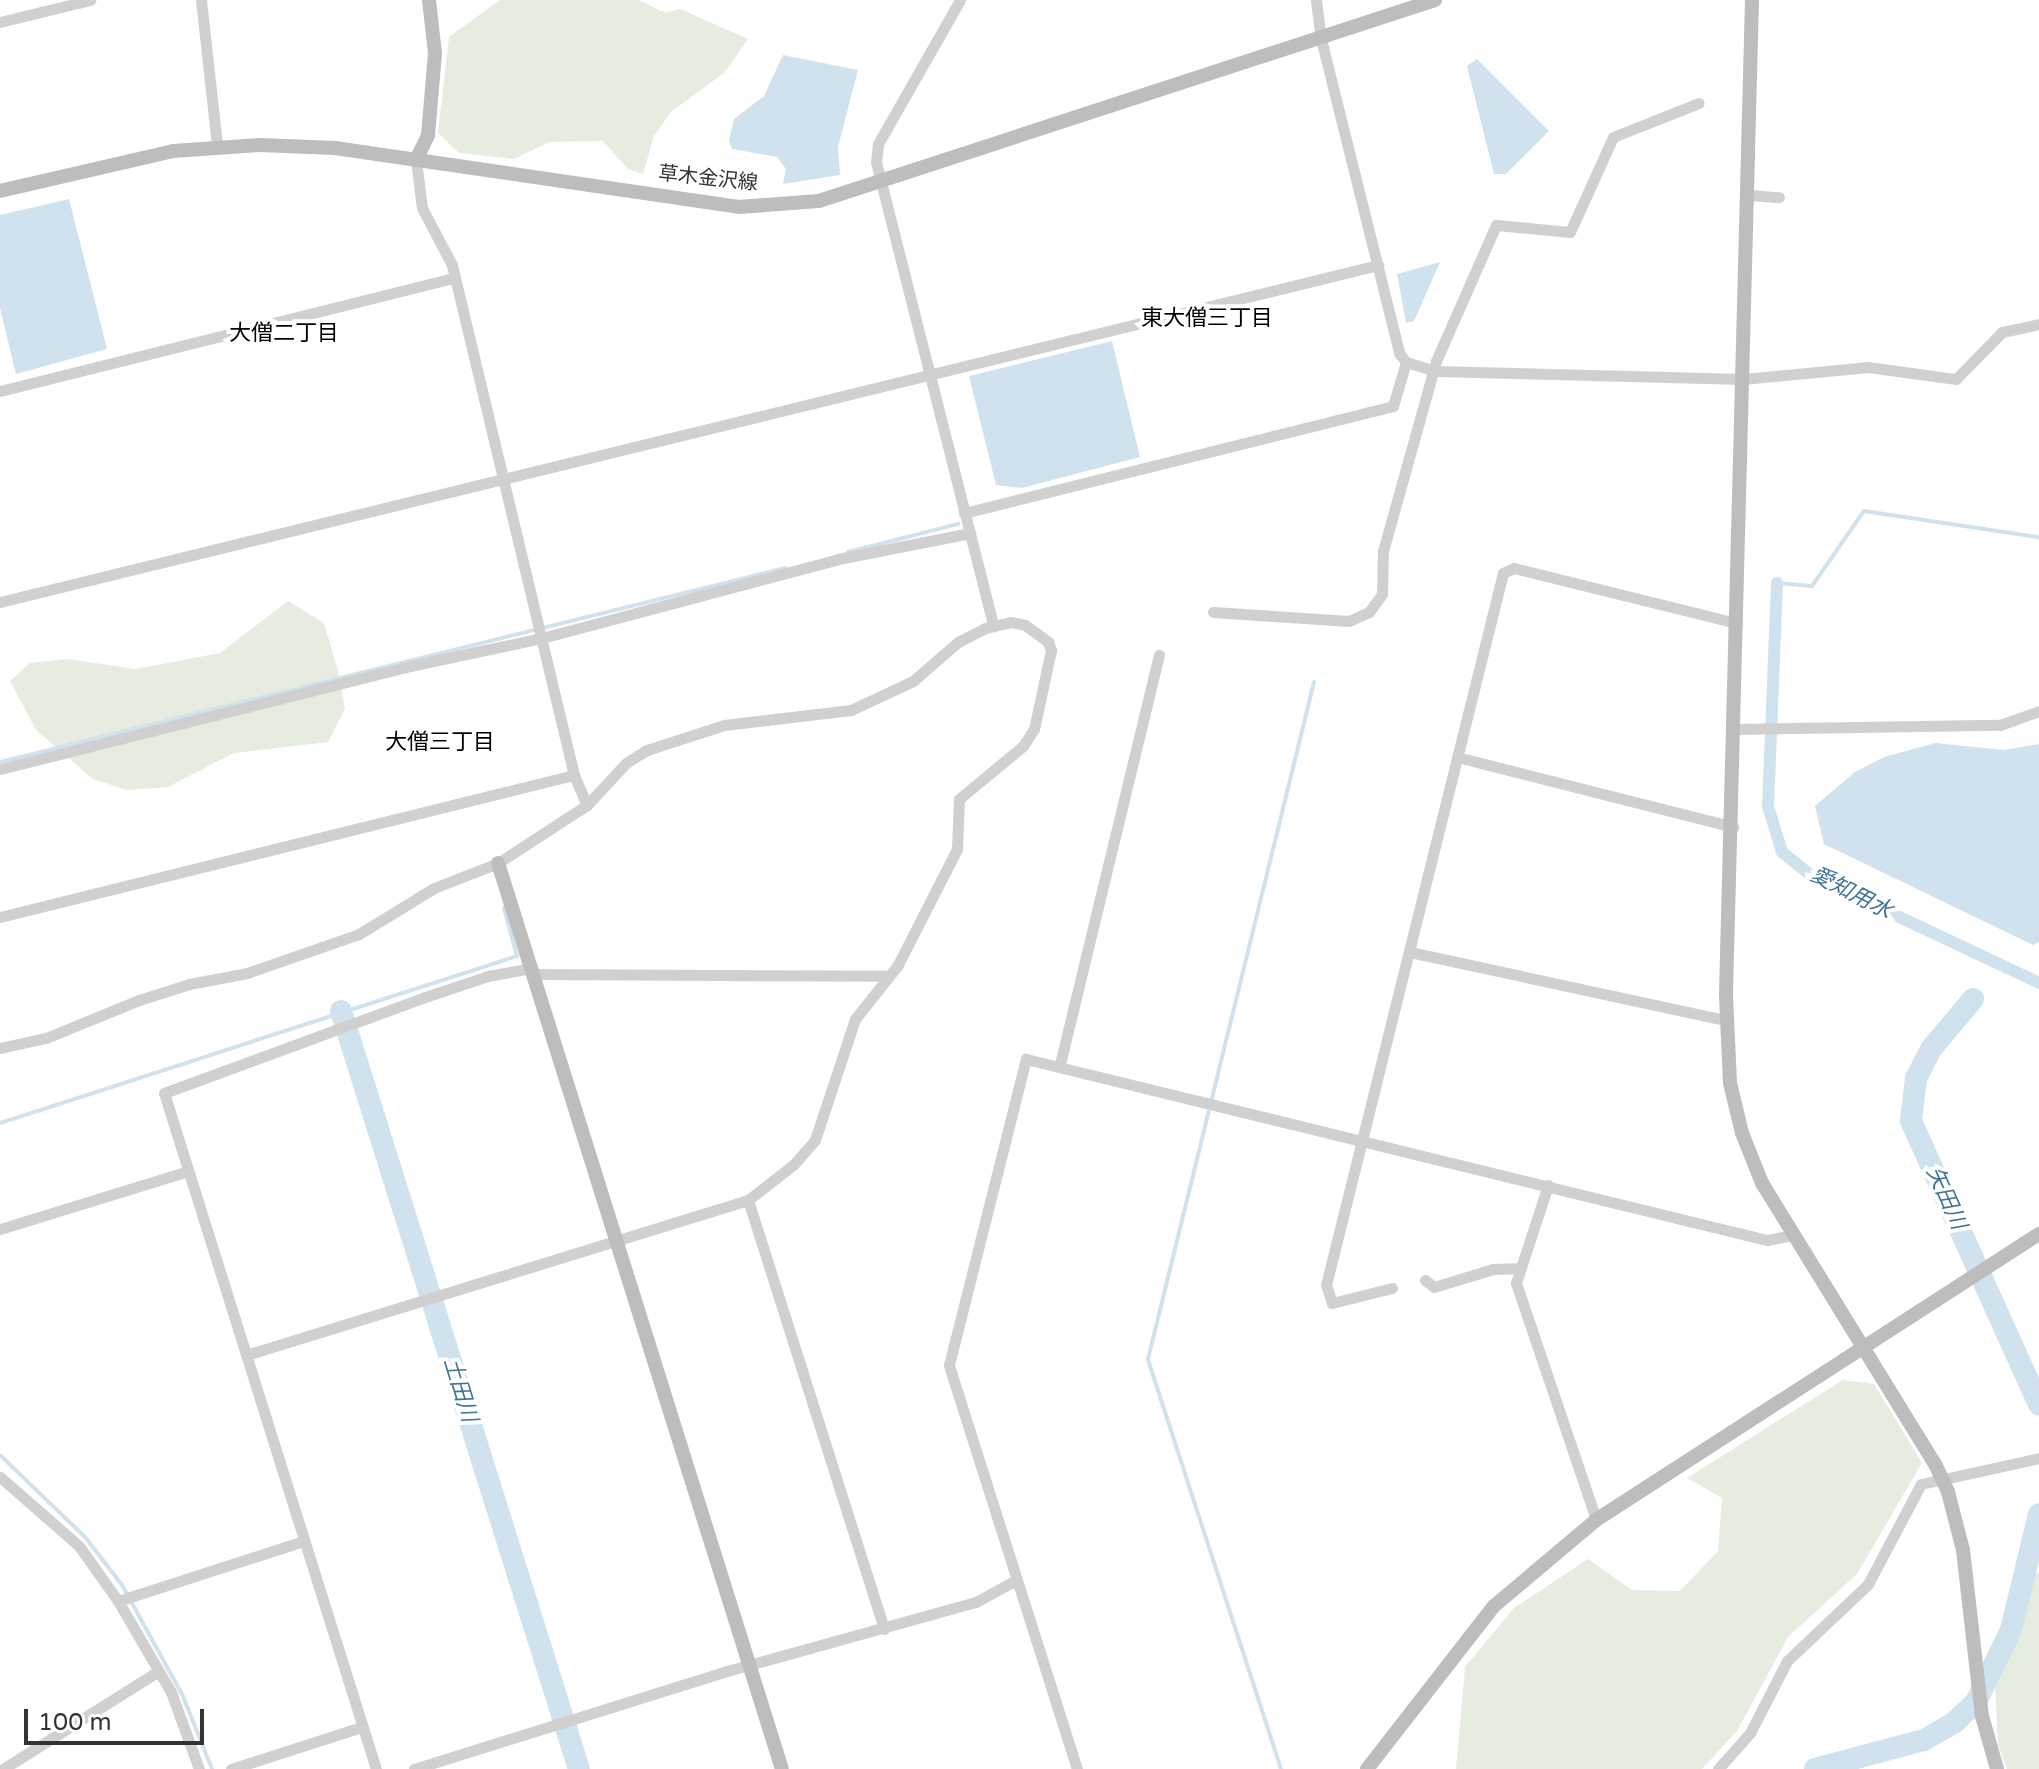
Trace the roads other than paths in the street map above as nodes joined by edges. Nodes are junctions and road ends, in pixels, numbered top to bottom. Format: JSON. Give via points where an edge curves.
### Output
{"nodes":[{"id":1,"x":90,"y":0,"type":"edge"},
{"id":2,"x":201,"y":0,"type":"edge"},
{"id":3,"x":429,"y":0,"type":"edge"},
{"id":4,"x":960,"y":0,"type":"edge"},
{"id":5,"x":1316,"y":0,"type":"edge"},
{"id":6,"x":1435,"y":0,"type":"edge"},
{"id":7,"x":1752,"y":0,"type":"edge"},
{"id":8,"x":0,"y":22,"type":"edge"},
{"id":9,"x":1321,"y":39,"type":"junction"},
{"id":10,"x":1699,"y":103,"type":"dead end"},
{"id":11,"x":217,"y":146,"type":"junction"},
{"id":12,"x":416,"y":160,"type":"junction"},
{"id":13,"x":883,"y":183,"type":"junction"},
{"id":14,"x":0,"y":191,"type":"edge"},
{"id":15,"x":1748,"y":195,"type":"junction"},
{"id":16,"x":1779,"y":197,"type":"dead end"},
{"id":17,"x":1378,"y":265,"type":"junction"},
{"id":18,"x":453,"y":278,"type":"junction"},
{"id":19,"x":2039,"y":324,"type":"edge"},
{"id":20,"x":1406,"y":362,"type":"junction"},
{"id":21,"x":1436,"y":371,"type":"junction"},
{"id":22,"x":931,"y":374,"type":"junction"},
{"id":23,"x":1744,"y":379,"type":"junction"},
{"id":24,"x":0,"y":391,"type":"edge"},
{"id":25,"x":502,"y":478,"type":"junction"},
{"id":26,"x":964,"y":513,"type":"junction"},
{"id":27,"x":970,"y":533,"type":"junction"},
{"id":28,"x":0,"y":602,"type":"edge"},
{"id":29,"x":1213,"y":612,"type":"dead end"},
{"id":30,"x":1737,"y":623,"type":"junction"},
{"id":31,"x":993,"y":626,"type":"junction"},
{"id":32,"x":542,"y":638,"type":"junction"},
{"id":33,"x":1159,"y":655,"type":"dead end"},
{"id":34,"x":2039,"y":711,"type":"edge"},
{"id":35,"x":1736,"y":729,"type":"junction"},
{"id":36,"x":1457,"y":757,"type":"junction"},
{"id":37,"x":0,"y":769,"type":"edge"},
{"id":38,"x":574,"y":775,"type":"junction"},
{"id":39,"x":587,"y":805,"type":"junction"},
{"id":40,"x":1733,"y":827,"type":"junction"},
{"id":41,"x":498,"y":863,"type":"junction"},
{"id":42,"x":0,"y":917,"type":"edge"},
{"id":43,"x":1410,"y":952,"type":"junction"},
{"id":44,"x":533,"y":971,"type":"junction"},
{"id":45,"x":887,"y":976,"type":"junction"},
{"id":46,"x":1728,"y":1021,"type":"junction"},
{"id":47,"x":0,"y":1048,"type":"edge"},
{"id":48,"x":1060,"y":1064,"type":"junction"},
{"id":49,"x":1362,"y":1139,"type":"junction"},
{"id":50,"x":188,"y":1171,"type":"junction"},
{"id":51,"x":1548,"y":1185,"type":"junction"},
{"id":52,"x":748,"y":1200,"type":"junction"},
{"id":53,"x":0,"y":1229,"type":"edge"},
{"id":54,"x":2039,"y":1234,"type":"edge"},
{"id":55,"x":1792,"y":1235,"type":"junction"},
{"id":56,"x":618,"y":1239,"type":"junction"},
{"id":57,"x":1517,"y":1268,"type":"junction"},
{"id":58,"x":1425,"y":1280,"type":"dead end"},
{"id":59,"x":1392,"y":1288,"type":"dead end"},
{"id":60,"x":1866,"y":1346,"type":"junction"},
{"id":61,"x":246,"y":1355,"type":"junction"},
{"id":62,"x":2039,"y":1458,"type":"edge"},
{"id":63,"x":0,"y":1477,"type":"edge"},
{"id":64,"x":1596,"y":1520,"type":"junction"},
{"id":65,"x":304,"y":1541,"type":"junction"},
{"id":66,"x":1016,"y":1580,"type":"junction"},
{"id":67,"x":118,"y":1601,"type":"junction"},
{"id":68,"x":884,"y":1629,"type":"junction"},
{"id":69,"x":751,"y":1664,"type":"junction"},
{"id":70,"x":157,"y":1672,"type":"junction"},
{"id":71,"x":362,"y":1727,"type":"junction"},
{"id":72,"x":268,"y":1764,"type":"edge"},
{"id":73,"x":3,"y":1769,"type":"edge"},
{"id":74,"x":199,"y":1769,"type":"edge"},
{"id":75,"x":231,"y":1769,"type":"edge"},
{"id":76,"x":376,"y":1769,"type":"edge"},
{"id":77,"x":414,"y":1769,"type":"edge"},
{"id":78,"x":782,"y":1769,"type":"edge"},
{"id":79,"x":1077,"y":1769,"type":"edge"},
{"id":80,"x":1367,"y":1769,"type":"edge"},
{"id":81,"x":1718,"y":1769,"type":"edge"},
{"id":82,"x":1997,"y":1769,"type":"edge"}],
"edges":[{"from":1,"to":8,"type":"street"},
{"from":2,"to":11,"type":"street"},
{"from":3,"to":12,"type":"street","via":[[435,53],[428,135]]},
{"from":4,"to":13,"type":"street","via":[[878,144]]},
{"from":5,"to":9,"type":"street"},
{"from":6,"to":9,"type":"street","name":"草木金沢線"},
{"from":7,"to":15,"type":"street"},
{"from":9,"to":13,"type":"street","name":"草木金沢線"},
{"from":9,"to":17,"type":"street"},
{"from":10,"to":21,"type":"street","via":[[1613,137],[1570,232],[1496,225],[1466,285]]},
{"from":11,"to":12,"type":"street","name":"草木金沢線","via":[[300,145]]},
{"from":11,"to":14,"type":"street","name":"草木金沢線","via":[[173,151]]},
{"from":12,"to":13,"type":"street","name":"草木金沢線","via":[[739,207],[819,201]]},
{"from":12,"to":18,"type":"street","via":[[422,208],[452,265]]},
{"from":13,"to":22,"type":"street"},
{"from":15,"to":16,"type":"street"},
{"from":15,"to":23,"type":"street"},
{"from":17,"to":20,"type":"street","via":[[1399,353]]},
{"from":17,"to":22,"type":"street"},
{"from":18,"to":24,"type":"street"},
{"from":18,"to":25,"type":"street"},
{"from":19,"to":23,"type":"street","via":[[2002,332],[1956,379],[1868,367]]},
{"from":20,"to":21,"type":"street"},
{"from":20,"to":26,"type":"street","via":[[1393,406]]},
{"from":21,"to":23,"type":"street"},
{"from":21,"to":29,"type":"street","via":[[1383,551],[1377,603],[1349,621]]},
{"from":22,"to":25,"type":"street"},
{"from":22,"to":26,"type":"street"},
{"from":23,"to":30,"type":"street"},
{"from":25,"to":28,"type":"street"},
{"from":25,"to":32,"type":"street"},
{"from":26,"to":27,"type":"street"},
{"from":27,"to":31,"type":"street"},
{"from":27,"to":32,"type":"street","via":[[838,559]]},
{"from":30,"to":35,"type":"street"},
{"from":30,"to":36,"type":"street","via":[[1505,570]]},
{"from":31,"to":39,"type":"street","via":[[958,642],[913,681],[851,710],[724,725],[647,750],[626,763]]},
{"from":31,"to":45,"type":"street","via":[[1025,625],[1048,642],[1051,650],[1034,729],[1023,746],[959,799],[957,849]]},
{"from":32,"to":37,"type":"street"},
{"from":32,"to":38,"type":"street"},
{"from":33,"to":48,"type":"street"},
{"from":34,"to":35,"type":"street","via":[[2000,725]]},
{"from":35,"to":40,"type":"street"},
{"from":36,"to":40,"type":"street"},
{"from":36,"to":43,"type":"street"},
{"from":38,"to":39,"type":"street"},
{"from":38,"to":42,"type":"street"},
{"from":39,"to":41,"type":"street"},
{"from":40,"to":46,"type":"street"},
{"from":41,"to":44,"type":"street"},
{"from":41,"to":47,"type":"street","via":[[434,888],[334,944],[247,973],[189,984],[46,1038]]},
{"from":43,"to":46,"type":"street"},
{"from":43,"to":49,"type":"street"},
{"from":44,"to":45,"type":"street"},
{"from":44,"to":50,"type":"street","via":[[488,976],[164,1093]]},
{"from":44,"to":56,"type":"street"},
{"from":45,"to":52,"type":"street","via":[[848,1032],[815,1140]]},
{"from":46,"to":55,"type":"street","via":[[1730,1083],[1742,1133],[1762,1183]]},
{"from":48,"to":49,"type":"street"},
{"from":48,"to":66,"type":"street","via":[[1033,1058],[1021,1065],[950,1348],[949,1365]]},
{"from":49,"to":51,"type":"street"},
{"from":49,"to":59,"type":"street","via":[[1326,1285],[1332,1303]]},
{"from":50,"to":53,"type":"street"},
{"from":50,"to":61,"type":"street"},
{"from":51,"to":55,"type":"street","via":[[1767,1240]]},
{"from":51,"to":57,"type":"street"},
{"from":52,"to":56,"type":"street"},
{"from":52,"to":68,"type":"street"},
{"from":54,"to":60,"type":"street"},
{"from":55,"to":60,"type":"street"},
{"from":56,"to":61,"type":"street"},
{"from":56,"to":69,"type":"street"},
{"from":57,"to":58,"type":"street","via":[[1493,1269],[1434,1287]]},
{"from":57,"to":64,"type":"street","via":[[1521,1306]]},
{"from":60,"to":64,"type":"street"},
{"from":60,"to":82,"type":"street","bridge":true,"via":[[1948,1492],[1968,1594],[1982,1716]]},
{"from":61,"to":65,"type":"street"},
{"from":62,"to":81,"type":"street","via":[[1921,1484],[1868,1584],[1787,1661],[1750,1733]]},
{"from":63,"to":67,"type":"street","via":[[79,1546]]},
{"from":64,"to":80,"type":"street","via":[[1494,1606]]},
{"from":65,"to":67,"type":"street"},
{"from":65,"to":71,"type":"street"},
{"from":66,"to":68,"type":"street","via":[[976,1602]]},
{"from":66,"to":79,"type":"street"},
{"from":67,"to":70,"type":"street"},
{"from":68,"to":69,"type":"street"},
{"from":69,"to":77,"type":"street"},
{"from":69,"to":78,"type":"street"},
{"from":70,"to":73,"type":"street"},
{"from":70,"to":74,"type":"street","via":[[171,1692]]},
{"from":71,"to":72,"type":"street"},
{"from":71,"to":76,"type":"street"},
{"from":72,"to":75,"type":"street"}]}
